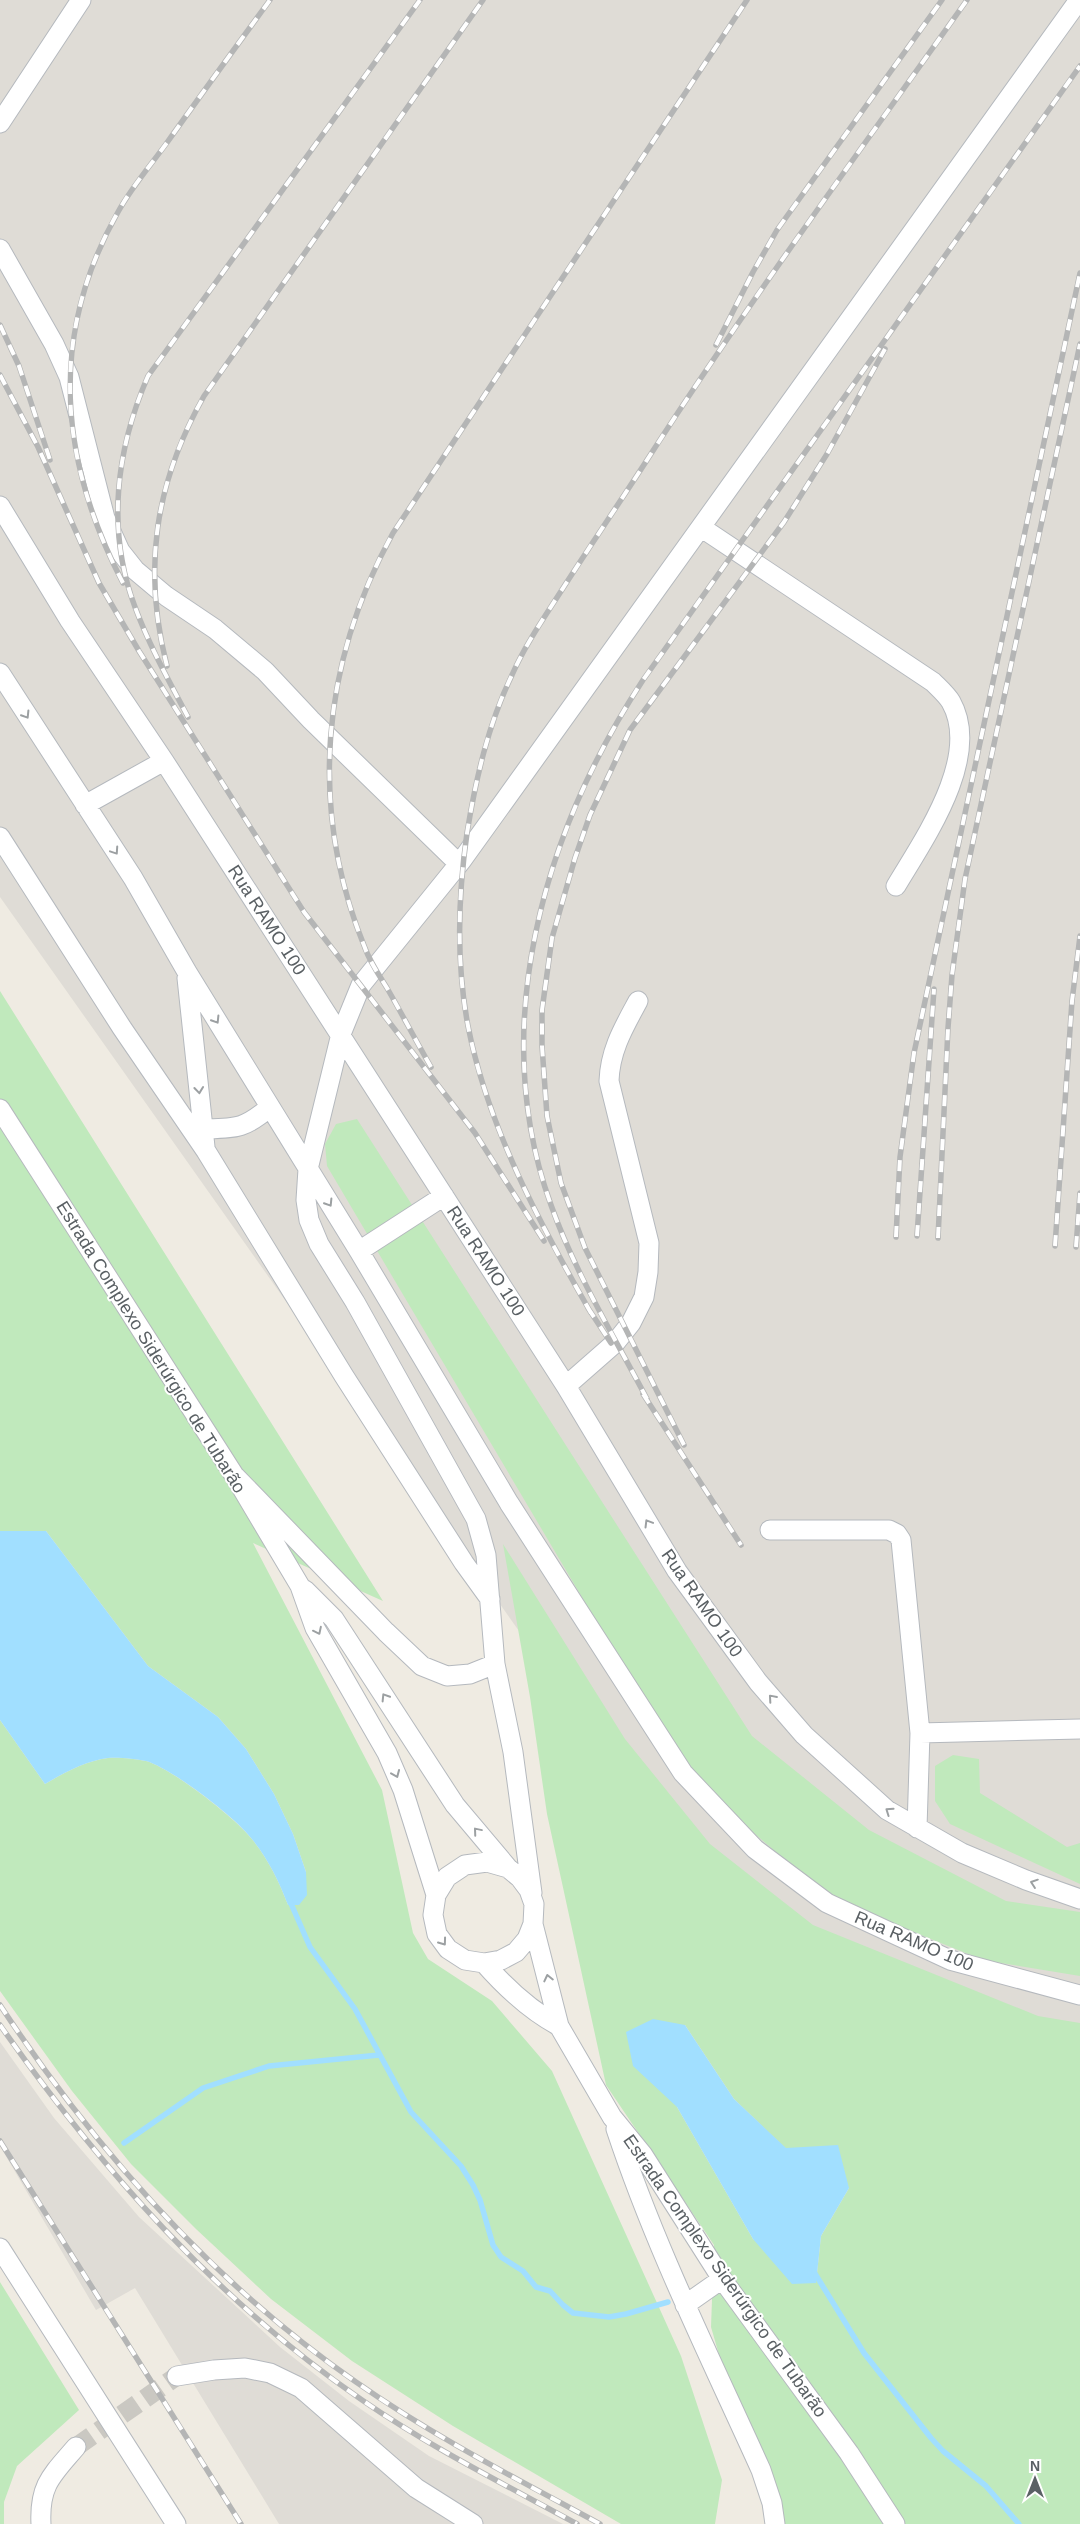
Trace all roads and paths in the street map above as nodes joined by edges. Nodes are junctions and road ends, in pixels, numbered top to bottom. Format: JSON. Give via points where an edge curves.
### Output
{"nodes":[{"id":1,"x":81,"y":0,"type":"edge"},
{"id":2,"x":1079,"y":0,"type":"edge"},
{"id":3,"x":0,"y":123,"type":"edge"},
{"id":4,"x":0,"y":249,"type":"edge"},
{"id":5,"x":0,"y":506,"type":"edge"},
{"id":6,"x":702,"y":528,"type":"junction"},
{"id":7,"x":0,"y":673,"type":"edge"},
{"id":8,"x":164,"y":761,"type":"junction"},
{"id":9,"x":85,"y":805,"type":"junction"},
{"id":10,"x":0,"y":838,"type":"edge"},
{"id":11,"x":459,"y":864,"type":"junction"},
{"id":12,"x":896,"y":886,"type":"dead end"},
{"id":13,"x":187,"y":972,"type":"junction"},
{"id":14,"x":638,"y":1001,"type":"dead end"},
{"id":15,"x":341,"y":1034,"type":"junction"},
{"id":16,"x":270,"y":1107,"type":"junction"},
{"id":17,"x":0,"y":1109,"type":"edge"},
{"id":18,"x":204,"y":1129,"type":"junction"},
{"id":19,"x":206,"y":1151,"type":"junction"},
{"id":20,"x":308,"y":1168,"type":"junction"},
{"id":21,"x":444,"y":1196,"type":"junction"},
{"id":22,"x":359,"y":1251,"type":"junction"},
{"id":23,"x":566,"y":1386,"type":"junction"},
{"id":24,"x":234,"y":1475,"type":"junction"},
{"id":25,"x":770,"y":1530,"type":"dead end"},
{"id":26,"x":300,"y":1586,"type":"junction"},
{"id":27,"x":490,"y":1599,"type":"junction"},
{"id":28,"x":495,"y":1664,"type":"junction"},
{"id":29,"x":1080,"y":1729,"type":"edge"},
{"id":30,"x":920,"y":1733,"type":"junction"},
{"id":31,"x":917,"y":1828,"type":"junction"},
{"id":32,"x":508,"y":1868,"type":"junction"},
{"id":33,"x":436,"y":1896,"type":"junction"},
{"id":34,"x":1080,"y":1899,"type":"edge"},
{"id":35,"x":534,"y":1904,"type":"junction"},
{"id":36,"x":533,"y":1924,"type":"junction"},
{"id":37,"x":484,"y":1963,"type":"junction"},
{"id":38,"x":1080,"y":1995,"type":"edge"},
{"id":39,"x":559,"y":2026,"type":"junction"},
{"id":40,"x":612,"y":2117,"type":"junction"},
{"id":41,"x":0,"y":2248,"type":"edge"},
{"id":42,"x":722,"y":2279,"type":"junction"},
{"id":43,"x":685,"y":2304,"type":"junction"},
{"id":44,"x":177,"y":2376,"type":"tunnel mouth"},
{"id":45,"x":76,"y":2447,"type":"tunnel mouth"},
{"id":46,"x":41,"y":2524,"type":"edge"},
{"id":47,"x":176,"y":2524,"type":"edge"},
{"id":48,"x":473,"y":2524,"type":"edge"},
{"id":49,"x":775,"y":2524,"type":"edge"},
{"id":50,"x":895,"y":2524,"type":"edge"}],
"edges":[{"from":1,"to":3,"type":"street"},
{"from":2,"to":6,"type":"street"},
{"from":4,"to":11,"type":"street","via":[[69,377],[105,518],[120,551],[135,570],[166,596],[215,629],[265,671]]},
{"from":5,"to":8,"type":"street","name":"Rua RAMO 100","via":[[70,621]]},
{"from":6,"to":11,"type":"street"},
{"from":6,"to":12,"type":"street","via":[[933,682],[951,702],[960,728],[960,754],[937,818]]},
{"from":7,"to":9,"type":"street","name":"Rua RAMO 100","one_way":true},
{"from":8,"to":9,"type":"street"},
{"from":8,"to":15,"type":"street","name":"Rua RAMO 100"},
{"from":9,"to":13,"type":"street","name":"Rua RAMO 100","one_way":true,"via":[[133,878]]},
{"from":10,"to":19,"type":"street","via":[[122,1028]]},
{"from":11,"to":15,"type":"street","via":[[361,985]]},
{"from":13,"to":16,"type":"street","name":"Rua RAMO 100","one_way":true},
{"from":13,"to":18,"type":"street","one_way":true},
{"from":14,"to":23,"type":"street","via":[[617,1040],[610,1062],[609,1081],[649,1243],[644,1297],[631,1323],[615,1343]]},
{"from":15,"to":20,"type":"street"},
{"from":15,"to":21,"type":"street","name":"Rua RAMO 100"},
{"from":16,"to":18,"type":"street","via":[[250,1124]]},
{"from":16,"to":20,"type":"street","name":"Rua RAMO 100"},
{"from":17,"to":24,"type":"street","name":"Estrada Complexo Siderúrgico de Tubarão"},
{"from":18,"to":19,"type":"street"},
{"from":19,"to":27,"type":"street","via":[[354,1392]]},
{"from":20,"to":22,"type":"street","name":"Rua RAMO 100","one_way":true},
{"from":20,"to":27,"type":"street","via":[[306,1200],[319,1244],[355,1302],[476,1519],[486,1555]]},
{"from":21,"to":22,"type":"street"},
{"from":21,"to":23,"type":"street","name":"Rua RAMO 100"},
{"from":22,"to":38,"type":"street","name":"Rua RAMO 100","via":[[509,1503],[683,1773],[755,1849],[827,1903],[874,1926],[950,1960]]},
{"from":31,"to":23,"type":"street","name":"Rua RAMO 100","one_way":true,"via":[[887,1810],[804,1735],[758,1682],[677,1571]]},
{"from":24,"to":26,"type":"street","name":"Estrada Complexo Siderúrgico de Tubarão"},
{"from":24,"to":28,"type":"street","via":[[422,1666],[447,1676],[470,1674]]},
{"from":25,"to":30,"type":"street","via":[[889,1530],[897,1534],[901,1540]]},
{"from":32,"to":26,"type":"street","name":"Estrada Complexo Siderúrgico de Tubarão","one_way":true,"via":[[455,1805],[334,1619]]},
{"from":26,"to":33,"type":"street","name":"Estrada Complexo Siderúrgico de Tubarão","one_way":true,"via":[[315,1628],[387,1753],[403,1790]]},
{"from":27,"to":28,"type":"street"},
{"from":28,"to":35,"type":"street","via":[[513,1752]]},
{"from":29,"to":30,"type":"street"},
{"from":30,"to":31,"type":"street"},
{"from":34,"to":31,"type":"street","name":"Rua RAMO 100","one_way":true,"via":[[962,1853]]},
{"from":32,"to":33,"type":"street","via":[[487,1862],[466,1865],[447,1878]]},
{"from":32,"to":35,"type":"street","name":"Estrada Complexo Siderúrgico de Tubarão","via":[[529,1890]]},
{"from":33,"to":37,"type":"street","name":"Estrada Complexo Siderúrgico de Tubarão","one_way":true,"via":[[433,1915],[437,1934],[448,1949],[465,1960]]},
{"from":35,"to":36,"type":"street","name":"Estrada Complexo Siderúrgico de Tubarão"},
{"from":36,"to":37,"type":"street","name":"Estrada Complexo Siderúrgico de Tubarão","via":[[527,1939],[516,1952],[501,1960]]},
{"from":39,"to":36,"type":"street","name":"Estrada Complexo Siderúrgico de Tubarão","one_way":true},
{"from":37,"to":39,"type":"street","name":"Estrada Complexo Siderúrgico de Tubarão","via":[[517,1998]]},
{"from":39,"to":40,"type":"street","name":"Estrada Complexo Siderúrgico de Tubarão"},
{"from":40,"to":42,"type":"street","name":"Estrada Complexo Siderúrgico de Tubarão","via":[[643,2155]]},
{"from":40,"to":43,"type":"street","via":[[634,2184]]},
{"from":41,"to":47,"type":"street"},
{"from":42,"to":43,"type":"street"},
{"from":42,"to":50,"type":"street","name":"Estrada Complexo Siderúrgico de Tubarão","via":[[849,2453]]},
{"from":43,"to":49,"type":"street","via":[[761,2470]]},
{"from":44,"to":48,"type":"street","via":[[245,2368],[270,2373],[301,2388],[416,2488]]},
{"from":45,"to":46,"type":"street","via":[[46,2483],[40,2509]]}]}
